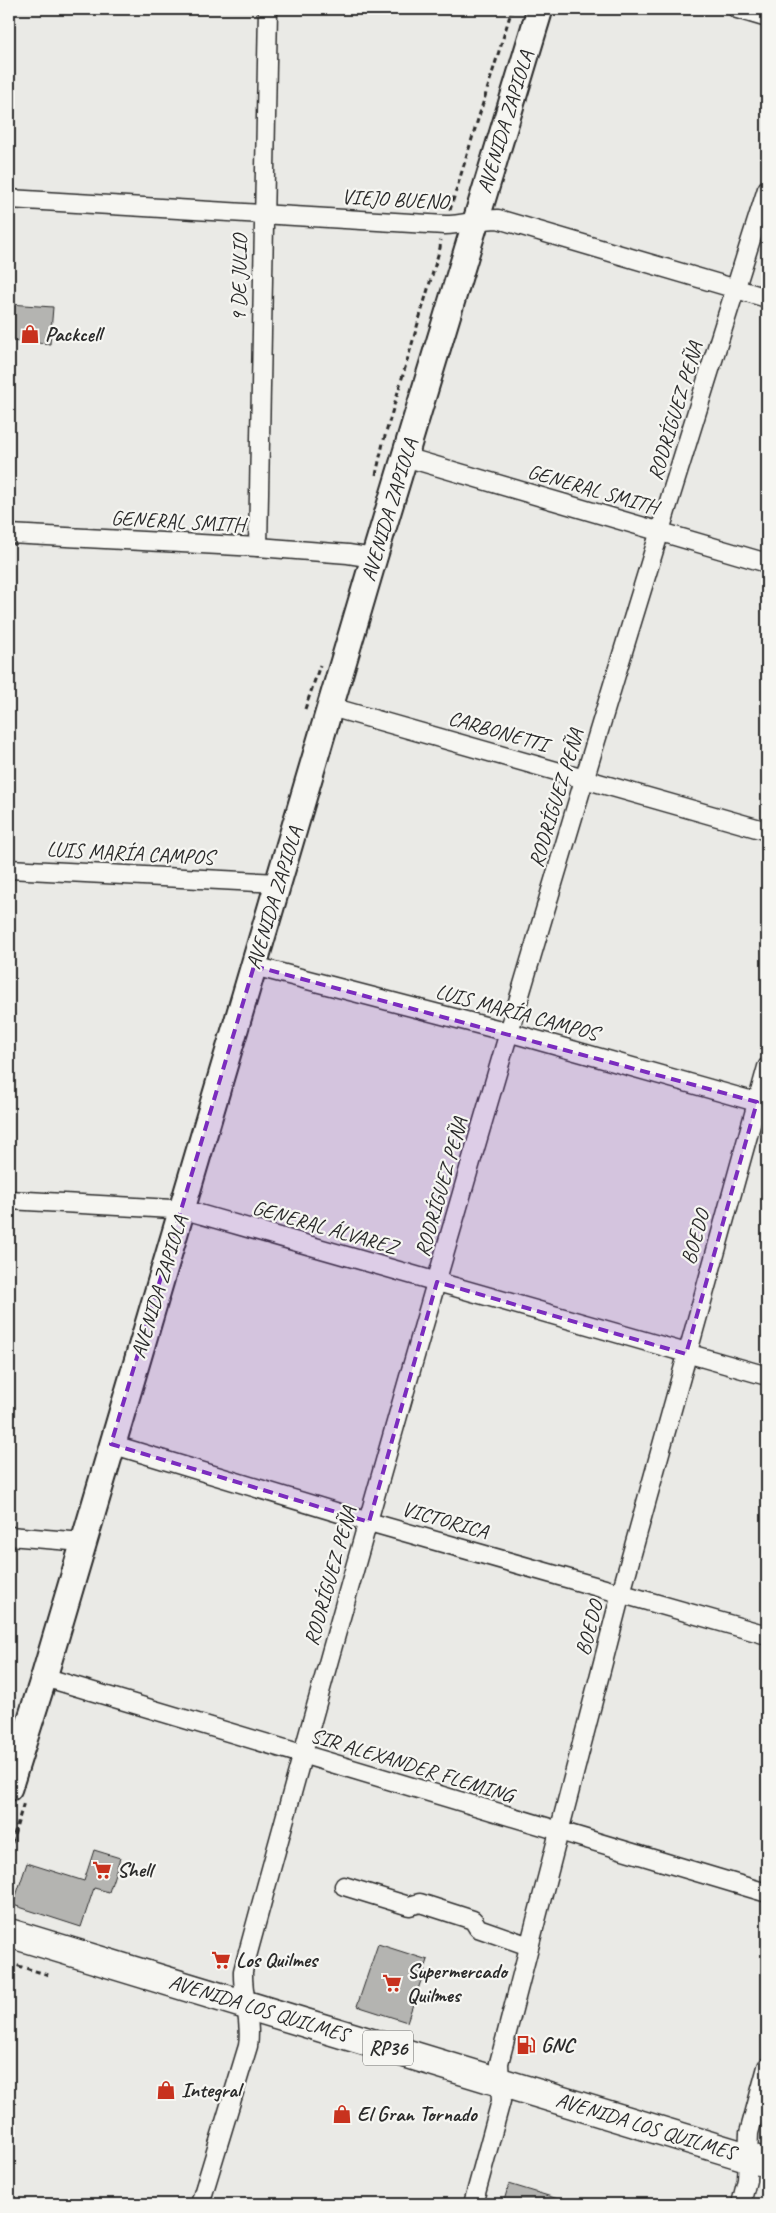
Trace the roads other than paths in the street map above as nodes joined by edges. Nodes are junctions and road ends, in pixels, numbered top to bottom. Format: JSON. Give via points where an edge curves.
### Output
{"nodes":[{"id":1,"x":268,"y":9,"type":"edge"},
{"id":2,"x":540,"y":9,"type":"edge"},
{"id":3,"x":737,"y":9,"type":"edge"},
{"id":4,"x":767,"y":18,"type":"edge"},
{"id":5,"x":767,"y":189,"type":"edge"},
{"id":6,"x":9,"y":199,"type":"edge"},
{"id":7,"x":262,"y":214,"type":"junction"},
{"id":8,"x":474,"y":222,"type":"junction"},
{"id":9,"x":736,"y":288,"type":"junction"},
{"id":10,"x":767,"y":298,"type":"edge"},
{"id":11,"x":405,"y":457,"type":"junction"},
{"id":12,"x":661,"y":532,"type":"junction"},
{"id":13,"x":9,"y":534,"type":"edge"},
{"id":14,"x":258,"y":547,"type":"junction"},
{"id":15,"x":374,"y":558,"type":"junction"},
{"id":16,"x":767,"y":563,"type":"edge"},
{"id":17,"x":331,"y":707,"type":"junction"},
{"id":18,"x":585,"y":778,"type":"junction"},
{"id":19,"x":767,"y":831,"type":"edge"},
{"id":20,"x":9,"y":868,"type":"edge"},
{"id":21,"x":279,"y":883,"type":"junction"},
{"id":22,"x":254,"y":966,"type":"junction"},
{"id":23,"x":508,"y":1032,"type":"junction"},
{"id":24,"x":767,"y":1067,"type":"edge"},
{"id":25,"x":762,"y":1103,"type":"edge"},
{"id":26,"x":9,"y":1200,"type":"edge"},
{"id":27,"x":182,"y":1210,"type":"junction"},
{"id":28,"x":437,"y":1282,"type":"junction"},
{"id":29,"x":686,"y":1354,"type":"junction"},
{"id":30,"x":767,"y":1376,"type":"edge"},
{"id":31,"x":111,"y":1444,"type":"junction"},
{"id":32,"x":369,"y":1522,"type":"junction"},
{"id":33,"x":9,"y":1536,"type":"edge"},
{"id":34,"x":83,"y":1542,"type":"junction"},
{"id":35,"x":621,"y":1593,"type":"junction"},
{"id":36,"x":767,"y":1635,"type":"edge"},
{"id":37,"x":44,"y":1677,"type":"junction"},
{"id":38,"x":302,"y":1756,"type":"junction"},
{"id":39,"x":9,"y":1788,"type":"edge"},
{"id":40,"x":558,"y":1832,"type":"junction"},
{"id":41,"x":344,"y":1886,"type":"dead end"},
{"id":42,"x":767,"y":1894,"type":"edge"},
{"id":43,"x":9,"y":1933,"type":"edge"},
{"id":44,"x":529,"y":1946,"type":"junction"},
{"id":45,"x":247,"y":2004,"type":"junction"},
{"id":46,"x":767,"y":2067,"type":"edge"},
{"id":47,"x":500,"y":2083,"type":"junction"},
{"id":48,"x":758,"y":2160,"type":"edge"},
{"id":49,"x":200,"y":2204,"type":"edge"},
{"id":50,"x":473,"y":2204,"type":"edge"},
{"id":51,"x":741,"y":2204,"type":"edge"}],
"edges":[{"from":1,"to":7,"type":"street","name":"9 DE JULIO"},
{"from":2,"to":8,"type":"main road","name":"AVENIDA ZAPIOLA"},
{"from":3,"to":4,"type":"street"},
{"from":5,"to":9,"type":"street","name":"RODRÍGUEZ PEÑA"},
{"from":6,"to":7,"type":"street","name":"VIEJO BUENO"},
{"from":7,"to":8,"type":"street","name":"VIEJO BUENO","via":[[445,225]]},
{"from":7,"to":14,"type":"street","name":"9 DE JULIO"},
{"from":8,"to":9,"type":"street","name":"VIEJO BUENO","via":[[485,219],[506,221]]},
{"from":8,"to":11,"type":"main road","name":"AVENIDA ZAPIOLA"},
{"from":9,"to":10,"type":"street","name":"VIEJO BUENO"},
{"from":9,"to":12,"type":"street","name":"RODRÍGUEZ PEÑA"},
{"from":11,"to":12,"type":"street","name":"GENERAL SMITH"},
{"from":11,"to":15,"type":"main road","name":"AVENIDA ZAPIOLA"},
{"from":12,"to":16,"type":"street","name":"GENERAL SMITH"},
{"from":12,"to":18,"type":"street","name":"RODRÍGUEZ PEÑA"},
{"from":13,"to":14,"type":"street","name":"GENERAL SMITH"},
{"from":14,"to":15,"type":"street","name":"GENERAL SMITH"},
{"from":15,"to":17,"type":"main road","name":"AVENIDA ZAPIOLA"},
{"from":17,"to":18,"type":"street","name":"CARBONETTI"},
{"from":17,"to":21,"type":"main road","name":"AVENIDA ZAPIOLA"},
{"from":18,"to":19,"type":"street","name":"CARBONETTI"},
{"from":18,"to":23,"type":"street","name":"RODRÍGUEZ PEÑA"},
{"from":20,"to":21,"type":"street","name":"LUIS MARÍA CAMPOS"},
{"from":21,"to":22,"type":"main road","name":"AVENIDA ZAPIOLA"},
{"from":22,"to":23,"type":"street","name":"LUIS MARÍA CAMPOS"},
{"from":22,"to":27,"type":"main road","name":"AVENIDA ZAPIOLA"},
{"from":23,"to":25,"type":"street","name":"LUIS MARÍA CAMPOS"},
{"from":23,"to":28,"type":"street","name":"RODRÍGUEZ PEÑA"},
{"from":24,"to":25,"type":"street","name":"BOEDO"},
{"from":25,"to":29,"type":"street","name":"BOEDO"},
{"from":26,"to":27,"type":"street","name":"GENERAL ÁLVAREZ"},
{"from":27,"to":28,"type":"street","name":"GENERAL ÁLVAREZ"},
{"from":27,"to":31,"type":"main road","name":"AVENIDA ZAPIOLA"},
{"from":28,"to":29,"type":"street","name":"GENERAL ÁLVAREZ"},
{"from":28,"to":32,"type":"street","name":"RODRÍGUEZ PEÑA"},
{"from":29,"to":30,"type":"street","name":"GENERAL ÁLVAREZ"},
{"from":29,"to":35,"type":"street","name":"BOEDO"},
{"from":31,"to":32,"type":"street","name":"VICTORICA"},
{"from":31,"to":34,"type":"main road","name":"AVENIDA ZAPIOLA"},
{"from":32,"to":35,"type":"street","name":"VICTORICA"},
{"from":32,"to":38,"type":"street","name":"RODRÍGUEZ PEÑA"},
{"from":33,"to":34,"type":"street"},
{"from":34,"to":37,"type":"main road","name":"AVENIDA ZAPIOLA"},
{"from":35,"to":36,"type":"street","name":"VICTORICA"},
{"from":35,"to":40,"type":"street","name":"BOEDO"},
{"from":37,"to":38,"type":"street","name":"SIR ALEXANDER FLEMING"},
{"from":37,"to":39,"type":"main road","name":"AVENIDA ZAPIOLA"},
{"from":38,"to":40,"type":"street","name":"SIR ALEXANDER FLEMING"},
{"from":38,"to":45,"type":"street","name":"RODRÍGUEZ PEÑA","via":[[243,1971]]},
{"from":40,"to":42,"type":"street","name":"SIR ALEXANDER FLEMING"},
{"from":40,"to":44,"type":"street","name":"BOEDO"},
{"from":41,"to":44,"type":"street","via":[[408,1906],[420,1903],[473,1920],[478,1928]]},
{"from":43,"to":45,"type":"main road","name":"AVENIDA LOS QUILMES","number":"RP36"},
{"from":44,"to":47,"type":"street","name":"BOEDO","via":[[499,2063]]},
{"from":45,"to":47,"type":"main road","name":"AVENIDA LOS QUILMES","number":"RP36"},
{"from":45,"to":49,"type":"street","name":"RODRÍGUEZ PEÑA","via":[[248,2046]]},
{"from":46,"to":48,"type":"street","via":[[749,2133]]},
{"from":47,"to":48,"type":"main road","name":"AVENIDA LOS QUILMES","number":"RP36"},
{"from":47,"to":50,"type":"street","name":"BOEDO","via":[[501,2102]]},
{"from":48,"to":51,"type":"street","via":[[747,2180]]}]}
